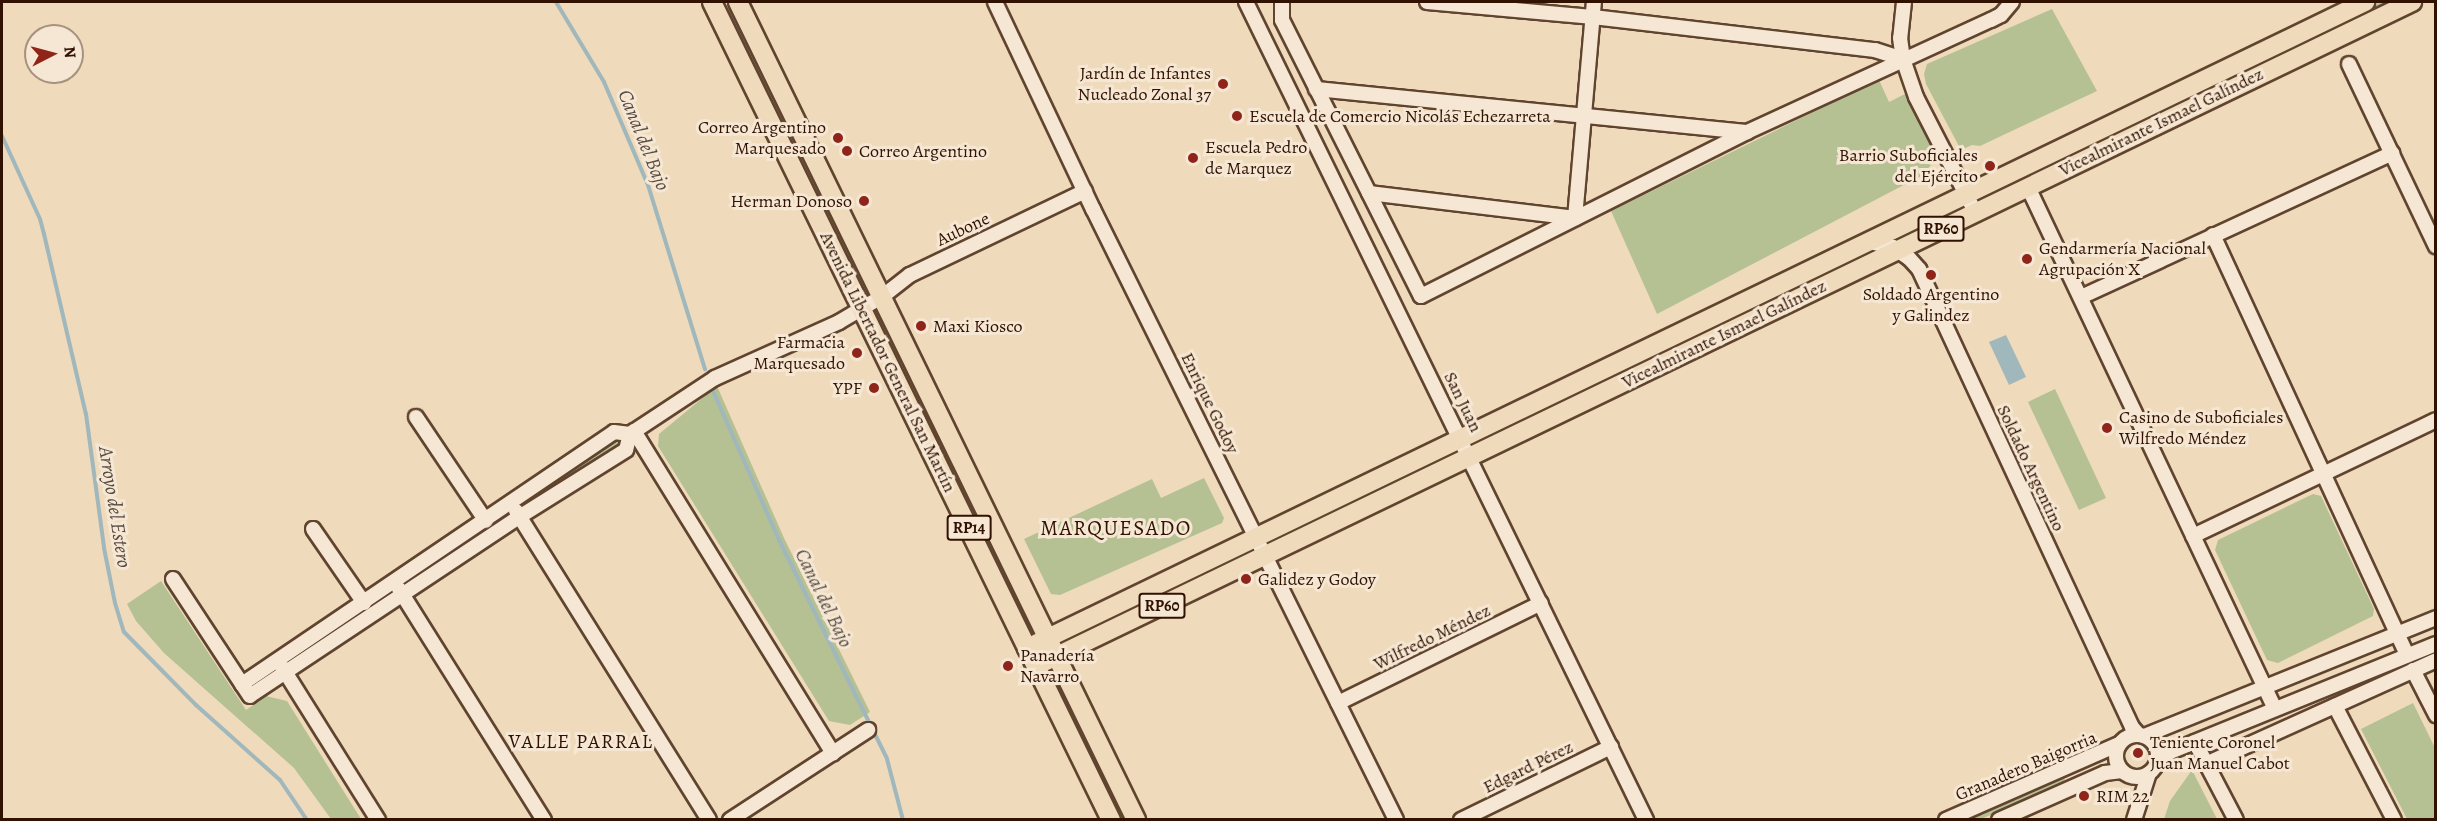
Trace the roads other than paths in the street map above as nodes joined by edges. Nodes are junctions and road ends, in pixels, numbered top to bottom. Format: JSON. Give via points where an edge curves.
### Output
{"nodes":[{"id":1,"x":738,"y":2,"type":"edge"},
{"id":2,"x":995,"y":2,"type":"edge"},
{"id":3,"x":1246,"y":2,"type":"edge"},
{"id":4,"x":1282,"y":2,"type":"edge"},
{"id":5,"x":1427,"y":2,"type":"edge"},
{"id":6,"x":1594,"y":2,"type":"edge"},
{"id":7,"x":1904,"y":2,"type":"edge"},
{"id":8,"x":2012,"y":2,"type":"edge"},
{"id":9,"x":2365,"y":2,"type":"edge"},
{"id":10,"x":2412,"y":2,"type":"edge"},
{"id":11,"x":718,"y":4,"type":"edge"},
{"id":12,"x":1593,"y":17,"type":"junction"},
{"id":13,"x":1903,"y":59,"type":"junction"},
{"id":14,"x":2349,"y":64,"type":"dead end"},
{"id":15,"x":1316,"y":89,"type":"junction"},
{"id":16,"x":1583,"y":116,"type":"junction"},
{"id":17,"x":1747,"y":132,"type":"junction"},
{"id":18,"x":2392,"y":153,"type":"junction"},
{"id":19,"x":2028,"y":187,"type":"junction"},
{"id":20,"x":1085,"y":191,"type":"junction"},
{"id":21,"x":1369,"y":193,"type":"junction"},
{"id":22,"x":1966,"y":194,"type":"junction"},
{"id":23,"x":1975,"y":212,"type":"junction"},
{"id":24,"x":1575,"y":218,"type":"junction"},
{"id":25,"x":2213,"y":235,"type":"junction"},
{"id":26,"x":1869,"y":242,"type":"junction"},
{"id":27,"x":2436,"y":246,"type":"edge"},
{"id":28,"x":1898,"y":250,"type":"junction"},
{"id":29,"x":883,"y":296,"type":"junction"},
{"id":30,"x":2081,"y":297,"type":"junction"},
{"id":31,"x":861,"y":307,"type":"junction"},
{"id":32,"x":916,"y":364,"type":"junction"},
{"id":33,"x":894,"y":375,"type":"junction"},
{"id":34,"x":932,"y":396,"type":"junction"},
{"id":35,"x":910,"y":406,"type":"junction"},
{"id":36,"x":416,"y":417,"type":"dead end"},
{"id":37,"x":2436,"y":420,"type":"edge"},
{"id":38,"x":632,"y":432,"type":"junction"},
{"id":39,"x":1461,"y":438,"type":"junction"},
{"id":40,"x":1470,"y":457,"type":"junction"},
{"id":41,"x":2323,"y":473,"type":"junction"},
{"id":42,"x":511,"y":504,"type":"junction"},
{"id":43,"x":519,"y":517,"type":"junction"},
{"id":44,"x":486,"y":521,"type":"junction"},
{"id":45,"x":313,"y":529,"type":"dead end"},
{"id":46,"x":2193,"y":536,"type":"junction"},
{"id":47,"x":1257,"y":538,"type":"junction"},
{"id":48,"x":1266,"y":556,"type":"junction"},
{"id":49,"x":173,"y":579,"type":"dead end"},
{"id":50,"x":395,"y":582,"type":"junction"},
{"id":51,"x":403,"y":595,"type":"junction"},
{"id":52,"x":364,"y":603,"type":"junction"},
{"id":53,"x":1541,"y":603,"type":"junction"},
{"id":54,"x":2436,"y":618,"type":"edge"},
{"id":55,"x":2398,"y":634,"type":"junction"},
{"id":56,"x":1050,"y":638,"type":"junction"},
{"id":57,"x":2436,"y":644,"type":"edge"},
{"id":58,"x":1028,"y":648,"type":"junction"},
{"id":59,"x":2350,"y":654,"type":"junction"},
{"id":60,"x":2407,"y":655,"type":"junction"},
{"id":61,"x":1059,"y":656,"type":"junction"},
{"id":62,"x":278,"y":660,"type":"junction"},
{"id":63,"x":2436,"y":660,"type":"edge"},
{"id":64,"x":1036,"y":666,"type":"junction"},
{"id":65,"x":2413,"y":670,"type":"junction"},
{"id":66,"x":286,"y":673,"type":"junction"},
{"id":67,"x":2360,"y":675,"type":"junction"},
{"id":68,"x":242,"y":684,"type":"junction"},
{"id":69,"x":2265,"y":688,"type":"junction"},
{"id":70,"x":2367,"y":691,"type":"junction"},
{"id":71,"x":1338,"y":703,"type":"junction"},
{"id":72,"x":2335,"y":706,"type":"junction"},
{"id":73,"x":2275,"y":709,"type":"junction"},
{"id":74,"x":2436,"y":715,"type":"edge"},
{"id":75,"x":867,"y":730,"type":"dead end"},
{"id":76,"x":2141,"y":735,"type":"junction"},
{"id":77,"x":2195,"y":742,"type":"junction"},
{"id":78,"x":2119,"y":744,"type":"junction"},
{"id":79,"x":1611,"y":747,"type":"junction"},
{"id":80,"x":833,"y":753,"type":"junction"},
{"id":81,"x":2157,"y":760,"type":"junction"},
{"id":82,"x":2206,"y":764,"type":"junction"},
{"id":83,"x":2122,"y":771,"type":"junction"},
{"id":84,"x":2149,"y":773,"type":"junction"},
{"id":85,"x":378,"y":819,"type":"edge"},
{"id":86,"x":544,"y":819,"type":"edge"},
{"id":87,"x":709,"y":819,"type":"edge"},
{"id":88,"x":730,"y":819,"type":"edge"},
{"id":89,"x":1111,"y":819,"type":"edge"},
{"id":90,"x":1137,"y":819,"type":"edge"},
{"id":91,"x":1396,"y":819,"type":"edge"},
{"id":92,"x":1461,"y":819,"type":"edge"},
{"id":93,"x":1646,"y":819,"type":"edge"},
{"id":94,"x":1946,"y":819,"type":"edge"},
{"id":95,"x":1999,"y":819,"type":"edge"},
{"id":96,"x":2134,"y":819,"type":"edge"},
{"id":97,"x":2236,"y":819,"type":"edge"},
{"id":98,"x":2394,"y":819,"type":"edge"}],
"edges":[{"from":1,"to":29,"type":"main road","name":"Avenida Libertador General San Martín","number":"RP14"},
{"from":2,"to":20,"type":"street","name":"Enrique Godoy"},
{"from":3,"to":39,"type":"street","name":"San Juan"},
{"from":4,"to":15,"type":"street","via":[[1282,20]]},
{"from":5,"to":12,"type":"street"},
{"from":6,"to":12,"type":"street"},
{"from":7,"to":13,"type":"street","via":[[1900,38]]},
{"from":8,"to":13,"type":"street","via":[[2001,15]]},
{"from":9,"to":22,"type":"main road","name":"Vicealmirante Ismael Galíndez","number":"RP60"},
{"from":10,"to":19,"type":"main road","name":"Vicealmirante Ismael Galíndez","number":"RP60"},
{"from":11,"to":31,"type":"main road","name":"Avenida Libertador General San Martín","number":"RP14"},
{"from":12,"to":13,"type":"street","via":[[1875,50]]},
{"from":12,"to":16,"type":"street"},
{"from":13,"to":17,"type":"street"},
{"from":13,"to":22,"type":"street","via":[[1916,97]]},
{"from":14,"to":18,"type":"street"},
{"from":15,"to":16,"type":"street"},
{"from":15,"to":21,"type":"street"},
{"from":16,"to":17,"type":"street"},
{"from":16,"to":24,"type":"street"},
{"from":17,"to":24,"type":"street"},
{"from":18,"to":25,"type":"street"},
{"from":18,"to":27,"type":"street"},
{"from":19,"to":23,"type":"main road","name":"Vicealmirante Ismael Galíndez","number":"RP60"},
{"from":19,"to":30,"type":"street"},
{"from":20,"to":29,"type":"street","name":"Aubone","via":[[910,275]]},
{"from":20,"to":47,"type":"street","name":"Enrique Godoy"},
{"from":21,"to":24,"type":"street"},
{"from":21,"to":24,"type":"street","via":[[1421,296]]},
{"from":22,"to":23,"type":"street"},
{"from":22,"to":26,"type":"main road","name":"Vicealmirante Ismael Galíndez","number":"RP60"},
{"from":23,"to":28,"type":"main road","name":"Vicealmirante Ismael Galíndez","number":"RP60"},
{"from":25,"to":30,"type":"street"},
{"from":25,"to":41,"type":"street"},
{"from":26,"to":28,"type":"street","name":"Soldado Argentino"},
{"from":26,"to":39,"type":"main road","name":"Vicealmirante Ismael Galíndez","number":"RP60"},
{"from":28,"to":40,"type":"main road","name":"Vicealmirante Ismael Galíndez","number":"RP60"},
{"from":28,"to":76,"type":"street","name":"Soldado Argentino","via":[[1919,269],[2132,727]]},
{"from":29,"to":31,"type":"street","name":"Aubone"},
{"from":29,"to":32,"type":"main road","name":"Avenida Libertador General San Martín","number":"RP14"},
{"from":30,"to":46,"type":"street"},
{"from":31,"to":33,"type":"main road","name":"Avenida Libertador General San Martín","number":"RP14"},
{"from":31,"to":38,"type":"street","name":"Aubone","via":[[809,336],[715,378]]},
{"from":32,"to":33,"type":"main road"},
{"from":32,"to":34,"type":"main road","name":"Avenida Libertador General San Martín","number":"RP14"},
{"from":33,"to":35,"type":"main road","name":"Avenida Libertador General San Martín","number":"RP14"},
{"from":34,"to":35,"type":"main road"},
{"from":34,"to":56,"type":"main road","name":"Avenida Libertador General San Martín","number":"RP14"},
{"from":35,"to":58,"type":"main road","name":"Avenida Libertador General San Martín","number":"RP14"},
{"from":36,"to":44,"type":"street"},
{"from":37,"to":41,"type":"street"},
{"from":38,"to":42,"type":"street","via":[[614,432]]},
{"from":38,"to":43,"type":"street","via":[[626,450]]},
{"from":38,"to":80,"type":"street"},
{"from":39,"to":40,"type":"street","name":"San Juan"},
{"from":39,"to":47,"type":"main road","name":"Vicealmirante Ismael Galíndez","number":"RP60"},
{"from":40,"to":48,"type":"main road","name":"Vicealmirante Ismael Galíndez","number":"RP60"},
{"from":40,"to":53,"type":"street","name":"San Juan"},
{"from":41,"to":46,"type":"street"},
{"from":41,"to":55,"type":"street"},
{"from":42,"to":43,"type":"street"},
{"from":42,"to":44,"type":"street"},
{"from":43,"to":51,"type":"street"},
{"from":43,"to":87,"type":"street"},
{"from":44,"to":50,"type":"street"},
{"from":45,"to":52,"type":"street"},
{"from":46,"to":69,"type":"street"},
{"from":47,"to":48,"type":"street","name":"Enrique Godoy"},
{"from":47,"to":56,"type":"main road","name":"Vicealmirante Ismael Galíndez","number":"RP60"},
{"from":48,"to":61,"type":"main road","name":"Vicealmirante Ismael Galíndez","number":"RP60"},
{"from":48,"to":71,"type":"street","name":"Enrique Godoy"},
{"from":49,"to":68,"type":"street"},
{"from":50,"to":51,"type":"street"},
{"from":50,"to":52,"type":"street"},
{"from":51,"to":66,"type":"street"},
{"from":51,"to":86,"type":"street"},
{"from":52,"to":62,"type":"street"},
{"from":53,"to":71,"type":"street","name":"Wilfredo Méndez"},
{"from":53,"to":79,"type":"street","name":"San Juan"},
{"from":54,"to":55,"type":"street","name":"Granadero Baigorria"},
{"from":55,"to":59,"type":"street","name":"Granadero Baigorria"},
{"from":55,"to":60,"type":"street"},
{"from":56,"to":58,"type":"main road","name":"Vicealmirante Ismael Galíndez","number":"RP60"},
{"from":56,"to":61,"type":"main road","name":"Avenida Libertador General San Martín","number":"RP14"},
{"from":57,"to":60,"type":"street"},
{"from":58,"to":64,"type":"main road","name":"Avenida Libertador General San Martín","number":"RP14"},
{"from":59,"to":67,"type":"street"},
{"from":59,"to":69,"type":"street","name":"Granadero Baigorria"},
{"from":60,"to":67,"type":"street"},
{"from":61,"to":64,"type":"main road","name":"Vicealmirante Ismael Galíndez","number":"RP60"},
{"from":61,"to":90,"type":"main road","name":"Avenida Libertador General San Martín","number":"RP14"},
{"from":62,"to":66,"type":"street"},
{"from":62,"to":68,"type":"street"},
{"from":63,"to":65,"type":"street"},
{"from":64,"to":89,"type":"main road","name":"Avenida Libertador General San Martín","number":"RP14"},
{"from":65,"to":70,"type":"street"},
{"from":65,"to":74,"type":"street"},
{"from":66,"to":68,"type":"street","via":[[250,696]]},
{"from":66,"to":85,"type":"street"},
{"from":67,"to":70,"type":"street"},
{"from":67,"to":73,"type":"street"},
{"from":69,"to":73,"type":"street"},
{"from":69,"to":76,"type":"street","name":"Granadero Baigorria"},
{"from":70,"to":72,"type":"street"},
{"from":71,"to":91,"type":"street","name":"Enrique Godoy"},
{"from":72,"to":82,"type":"street"},
{"from":72,"to":98,"type":"street"},
{"from":73,"to":77,"type":"street"},
{"from":75,"to":80,"type":"street"},
{"from":76,"to":78,"type":"street","name":"Granadero Baigorria"},
{"from":76,"to":81,"type":"street","via":[[2155,746]]},
{"from":77,"to":81,"type":"street"},
{"from":77,"to":82,"type":"street"},
{"from":78,"to":83,"type":"street","name":"Granadero Baigorria","via":[[2116,758]]},
{"from":78,"to":94,"type":"street","name":"Granadero Baigorria"},
{"from":79,"to":92,"type":"street","name":"Edgard Pérez"},
{"from":79,"to":93,"type":"street","name":"San Juan"},
{"from":80,"to":88,"type":"street"},
{"from":81,"to":84,"type":"street"},
{"from":82,"to":97,"type":"street"},
{"from":83,"to":84,"type":"street","name":"Granadero Baigorria","via":[[2136,777]]},
{"from":83,"to":95,"type":"street","name":"Granadero Baigorria","via":[[2105,773]]},
{"from":84,"to":96,"type":"street"}]}
